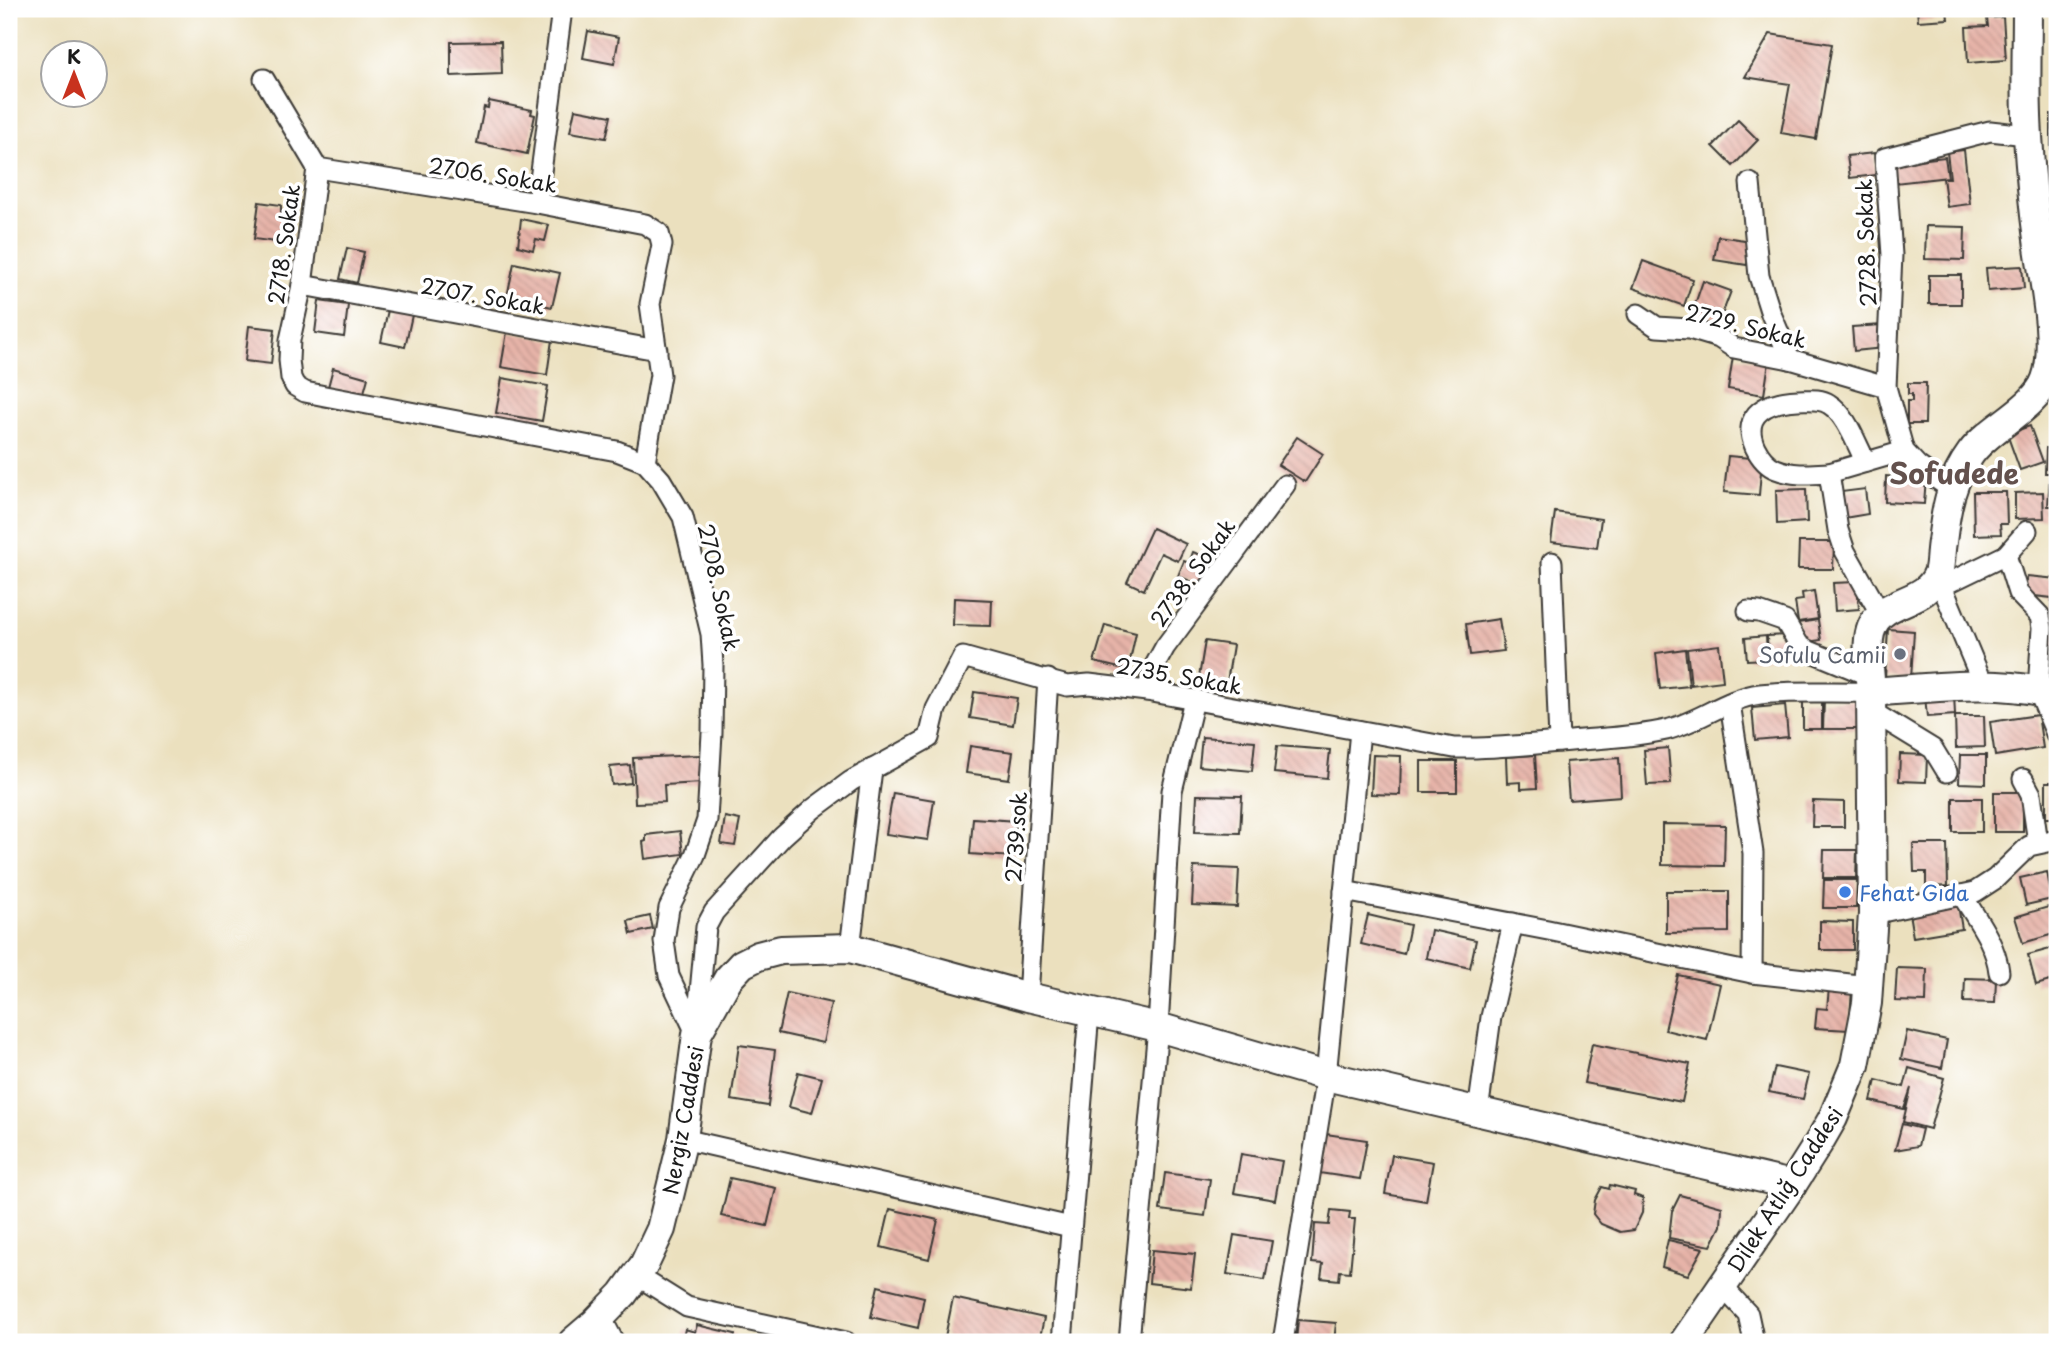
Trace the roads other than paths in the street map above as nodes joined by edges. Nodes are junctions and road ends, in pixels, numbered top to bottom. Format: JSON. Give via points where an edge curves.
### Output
{"nodes":[{"id":1,"x":562,"y":9,"type":"edge"},
{"id":2,"x":2027,"y":9,"type":"edge"},
{"id":3,"x":264,"y":79,"type":"dead end"},
{"id":4,"x":2028,"y":135,"type":"junction"},
{"id":5,"x":317,"y":168,"type":"junction"},
{"id":6,"x":1750,"y":183,"type":"dead end"},
{"id":7,"x":537,"y":203,"type":"junction"},
{"id":8,"x":302,"y":285,"type":"junction"},
{"id":9,"x":2052,"y":312,"type":"edge"},
{"id":10,"x":1638,"y":314,"type":"dead end"},
{"id":11,"x":657,"y":350,"type":"junction"},
{"id":12,"x":1790,"y":359,"type":"junction"},
{"id":13,"x":1886,"y":387,"type":"junction"},
{"id":14,"x":1904,"y":451,"type":"junction"},
{"id":15,"x":645,"y":462,"type":"junction"},
{"id":16,"x":1866,"y":462,"type":"junction"},
{"id":17,"x":1829,"y":473,"type":"junction"},
{"id":18,"x":1285,"y":485,"type":"dead end"},
{"id":19,"x":1951,"y":489,"type":"junction"},
{"id":20,"x":2027,"y":531,"type":"dead end"},
{"id":21,"x":2006,"y":555,"type":"junction"},
{"id":22,"x":1552,"y":562,"type":"dead end"},
{"id":23,"x":1940,"y":580,"type":"junction"},
{"id":24,"x":1748,"y":611,"type":"dead end"},
{"id":25,"x":1880,"y":613,"type":"junction"},
{"id":26,"x":1048,"y":679,"type":"junction"},
{"id":27,"x":1983,"y":684,"type":"junction"},
{"id":28,"x":1147,"y":691,"type":"junction"},
{"id":29,"x":1871,"y":693,"type":"junction"},
{"id":30,"x":2048,"y":693,"type":"edge"},
{"id":31,"x":1194,"y":700,"type":"junction"},
{"id":32,"x":1730,"y":703,"type":"junction"},
{"id":33,"x":1360,"y":731,"type":"junction"},
{"id":34,"x":2057,"y":736,"type":"edge"},
{"id":35,"x":1559,"y":742,"type":"junction"},
{"id":36,"x":872,"y":769,"type":"junction"},
{"id":37,"x":1947,"y":772,"type":"dead end"},
{"id":38,"x":2024,"y":779,"type":"dead end"},
{"id":39,"x":2048,"y":841,"type":"edge"},
{"id":40,"x":1344,"y":891,"type":"junction"},
{"id":41,"x":1962,"y":895,"type":"junction"},
{"id":42,"x":1873,"y":914,"type":"junction"},
{"id":43,"x":1513,"y":923,"type":"junction"},
{"id":44,"x":850,"y":948,"type":"junction"},
{"id":45,"x":1999,"y":972,"type":"dead end"},
{"id":46,"x":1752,"y":973,"type":"junction"},
{"id":47,"x":1868,"y":986,"type":"junction"},
{"id":48,"x":1028,"y":997,"type":"junction"},
{"id":49,"x":1089,"y":1013,"type":"junction"},
{"id":50,"x":1158,"y":1027,"type":"junction"},
{"id":51,"x":697,"y":1034,"type":"junction"},
{"id":52,"x":1326,"y":1076,"type":"junction"},
{"id":53,"x":1478,"y":1112,"type":"junction"},
{"id":54,"x":683,"y":1139,"type":"junction"},
{"id":55,"x":1792,"y":1185,"type":"junction"},
{"id":56,"x":1072,"y":1227,"type":"junction"},
{"id":57,"x":636,"y":1275,"type":"junction"},
{"id":58,"x":1722,"y":1286,"type":"junction"},
{"id":59,"x":601,"y":1318,"type":"junction"},
{"id":60,"x":573,"y":1342,"type":"edge"},
{"id":61,"x":614,"y":1342,"type":"edge"},
{"id":62,"x":846,"y":1342,"type":"edge"},
{"id":63,"x":1062,"y":1342,"type":"edge"},
{"id":64,"x":1129,"y":1342,"type":"edge"},
{"id":65,"x":1283,"y":1342,"type":"edge"},
{"id":66,"x":1684,"y":1342,"type":"edge"},
{"id":67,"x":1754,"y":1342,"type":"edge"}],
"edges":[{"from":1,"to":7,"type":"street"},
{"from":2,"to":4,"type":"street"},
{"from":3,"to":5,"type":"street","name":"2718. Sokak"},
{"from":4,"to":9,"type":"street","via":[[2036,227]]},
{"from":4,"to":13,"type":"street","name":"2728. Sokak","via":[[1990,131],[1885,158],[1892,256]]},
{"from":5,"to":7,"type":"street","name":"2706. Sokak"},
{"from":5,"to":8,"type":"street","name":"2718. Sokak"},
{"from":6,"to":12,"type":"street","via":[[1759,276]]},
{"from":7,"to":11,"type":"street","name":"2706. Sokak","via":[[645,224],[659,233],[661,257],[650,304]]},
{"from":8,"to":11,"type":"street","name":"2707. Sokak"},
{"from":8,"to":15,"type":"street","name":"2718. Sokak","via":[[289,350],[291,378],[305,392],[592,445]]},
{"from":9,"to":19,"type":"street","via":[[2046,380],[1972,451]]},
{"from":10,"to":12,"type":"street","name":"2729. Sokak","via":[[1657,327],[1689,329],[1734,348]]},
{"from":11,"to":15,"type":"street","via":[[659,390]]},
{"from":12,"to":13,"type":"street","name":"2729. Sokak"},
{"from":13,"to":14,"type":"street","name":"2728. Sokak"},
{"from":14,"to":16,"type":"street"},
{"from":14,"to":19,"type":"street"},
{"from":15,"to":51,"type":"street","name":"2708. Sokak","via":[[683,517],[711,634],[712,733],[706,820],[670,908],[664,941],[669,976]]},
{"from":16,"to":17,"type":"street"},
{"from":16,"to":17,"type":"street","via":[[1845,422],[1827,402],[1786,400],[1759,412],[1750,435],[1763,461],[1789,473]]},
{"from":17,"to":25,"type":"street","via":[[1845,551]]},
{"from":18,"to":28,"type":"street","name":"2738. Sokak","via":[[1165,647]]},
{"from":19,"to":23,"type":"street"},
{"from":20,"to":21,"type":"street"},
{"from":21,"to":23,"type":"street"},
{"from":21,"to":30,"type":"street","via":[[2018,593],[2040,616]]},
{"from":22,"to":35,"type":"street"},
{"from":23,"to":25,"type":"street"},
{"from":23,"to":27,"type":"street"},
{"from":24,"to":29,"type":"street","via":[[1785,621],[1799,645]]},
{"from":25,"to":29,"type":"street","name":"Dilek Atlığ Caddesi","via":[[1869,638]]},
{"from":26,"to":28,"type":"street","name":"2735. Sokak","via":[[1067,686]]},
{"from":26,"to":36,"type":"street","name":"2735. Sokak","via":[[963,657],[936,709],[929,738]]},
{"from":26,"to":48,"type":"street","name":"2739.sok"},
{"from":27,"to":29,"type":"street"},
{"from":27,"to":30,"type":"street"},
{"from":28,"to":31,"type":"street","name":"2735. Sokak"},
{"from":29,"to":32,"type":"street","name":"2735. Sokak","via":[[1758,694]]},
{"from":29,"to":37,"type":"street","via":[[1933,749]]},
{"from":29,"to":42,"type":"street","name":"Dilek Atlığ Caddesi"},
{"from":30,"to":34,"type":"street"},
{"from":31,"to":33,"type":"street","name":"2735. Sokak"},
{"from":31,"to":50,"type":"street","via":[[1172,791]]},
{"from":32,"to":35,"type":"street","name":"2735. Sokak","via":[[1665,730]]},
{"from":32,"to":46,"type":"street","via":[[1753,853]]},
{"from":33,"to":35,"type":"street","name":"2735. Sokak","via":[[1454,748]]},
{"from":33,"to":40,"type":"street"},
{"from":36,"to":44,"type":"street"},
{"from":36,"to":51,"type":"street","name":"2735. Sokak","via":[[813,809],[782,837],[714,912],[706,927]]},
{"from":38,"to":39,"type":"street"},
{"from":39,"to":41,"type":"street","via":[[2017,856],[1984,887]]},
{"from":40,"to":43,"type":"street"},
{"from":40,"to":52,"type":"street"},
{"from":41,"to":42,"type":"street"},
{"from":41,"to":45,"type":"street","via":[[1993,948]]},
{"from":42,"to":47,"type":"street","name":"Dilek Atlığ Caddesi"},
{"from":43,"to":46,"type":"street"},
{"from":43,"to":53,"type":"street","via":[[1491,1017]]},
{"from":44,"to":48,"type":"street"},
{"from":44,"to":51,"type":"street","via":[[781,950],[742,964],[728,979]]},
{"from":46,"to":47,"type":"street"},
{"from":47,"to":55,"type":"street","name":"Dilek Atlığ Caddesi","via":[[1863,1035],[1845,1093]]},
{"from":48,"to":49,"type":"street"},
{"from":49,"to":50,"type":"street"},
{"from":49,"to":56,"type":"street"},
{"from":50,"to":52,"type":"street"},
{"from":50,"to":64,"type":"street"},
{"from":51,"to":54,"type":"street","name":"Nergiz Caddesi"},
{"from":52,"to":53,"type":"street"},
{"from":52,"to":65,"type":"street"},
{"from":53,"to":55,"type":"street"},
{"from":54,"to":56,"type":"street"},
{"from":54,"to":57,"type":"street","name":"Nergiz Caddesi","via":[[661,1229]]},
{"from":55,"to":58,"type":"street","name":"Dilek Atlığ Caddesi"},
{"from":56,"to":63,"type":"street"},
{"from":57,"to":59,"type":"street","name":"Nergiz Caddesi"},
{"from":57,"to":62,"type":"street","via":[[687,1307]]},
{"from":58,"to":66,"type":"street","name":"Dilek Atlığ Caddesi"},
{"from":58,"to":67,"type":"street","via":[[1748,1314]]},
{"from":59,"to":60,"type":"street","name":"Nergiz Caddesi"},
{"from":59,"to":61,"type":"street"}]}
